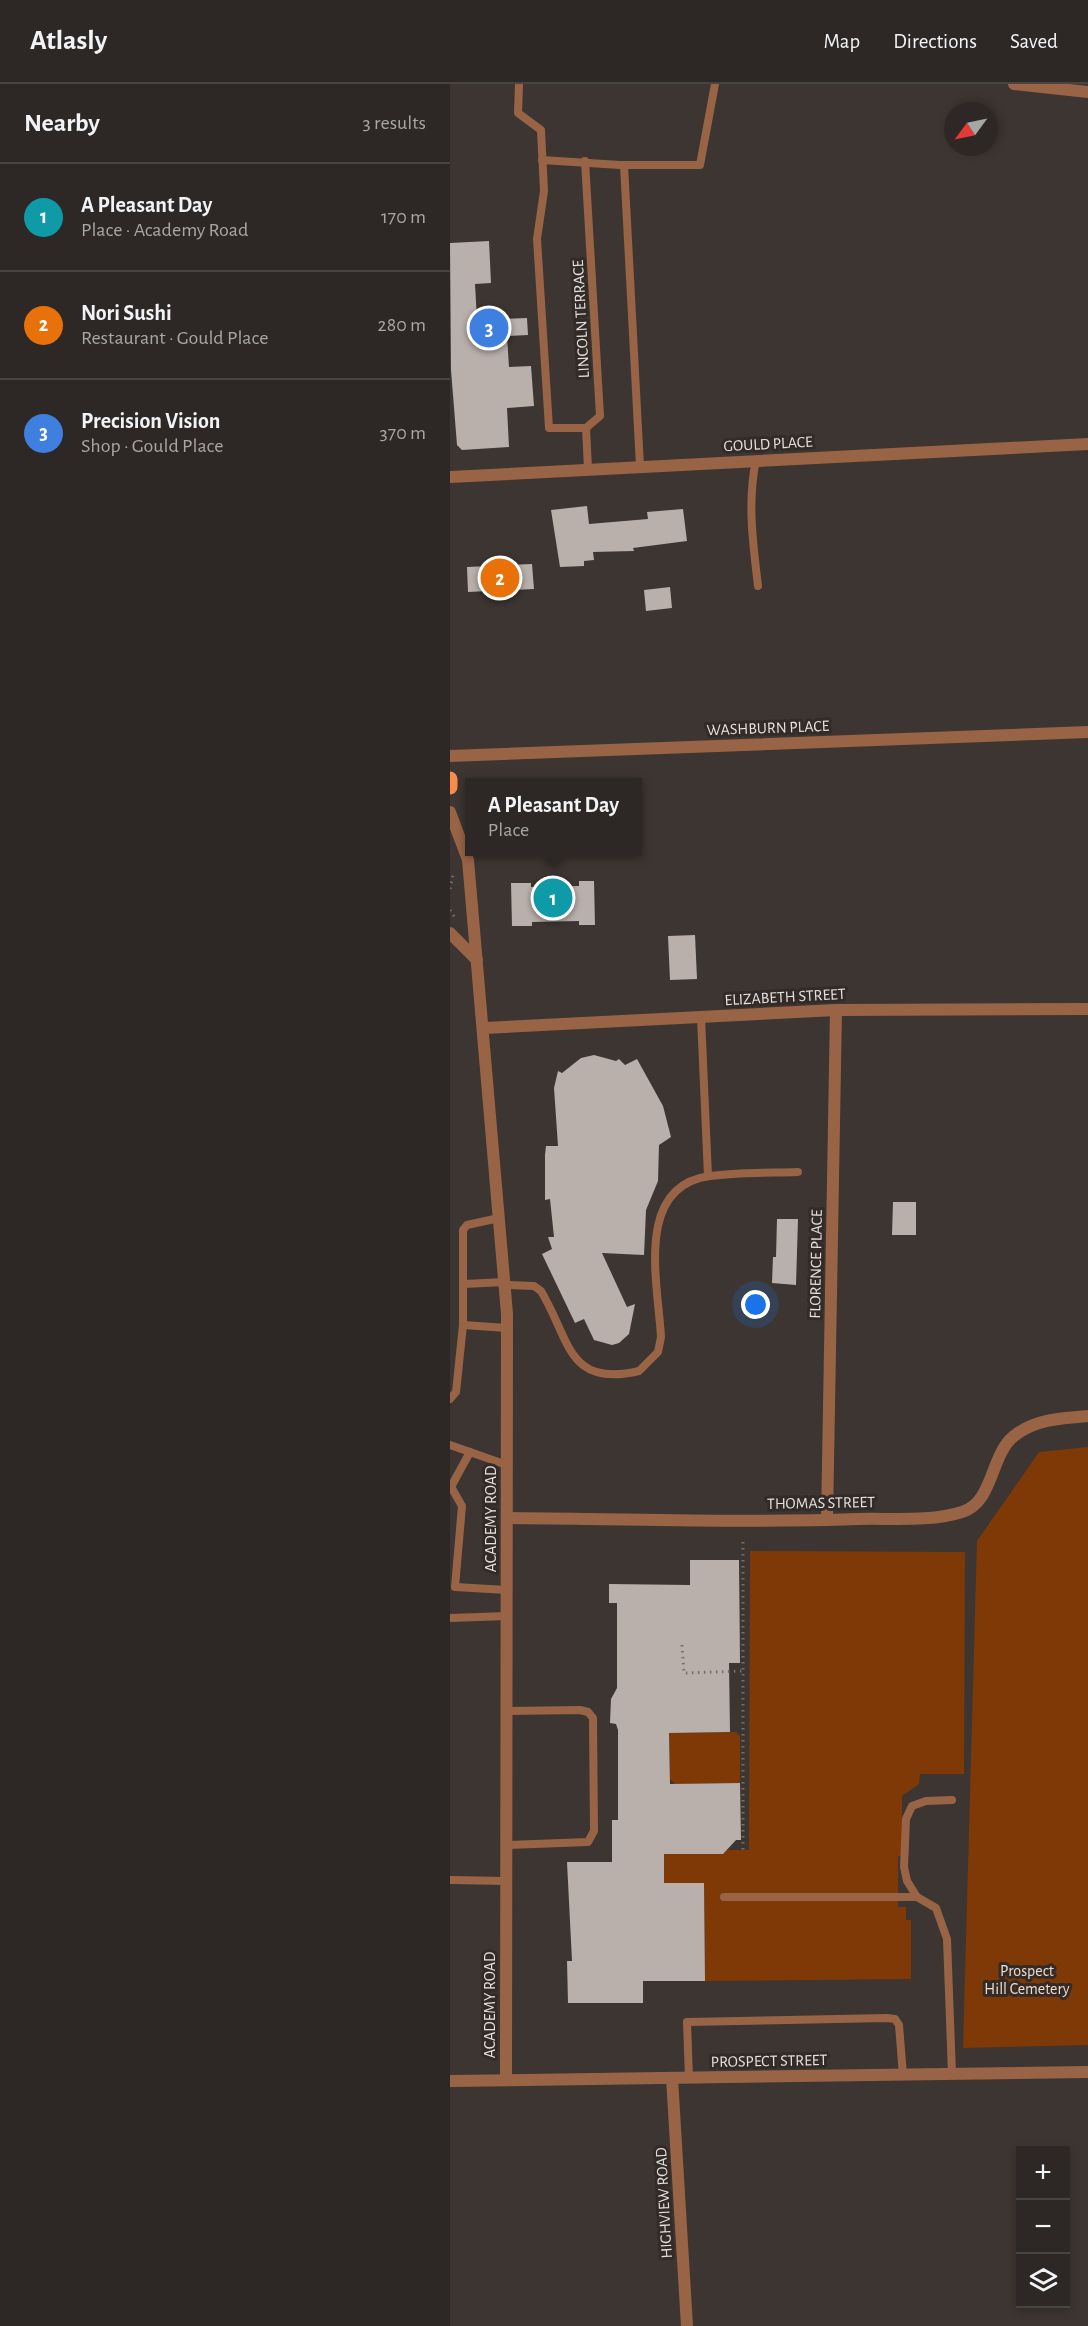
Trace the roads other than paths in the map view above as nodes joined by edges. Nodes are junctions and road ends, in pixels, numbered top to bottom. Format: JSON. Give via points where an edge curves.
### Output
{"nodes":[{"id":1,"x":519,"y":84,"type":"edge"},
{"id":2,"x":715,"y":84,"type":"edge"},
{"id":3,"x":1022,"y":84,"type":"edge"},
{"id":4,"x":1088,"y":92,"type":"edge"},
{"id":5,"x":542,"y":160,"type":"junction"},
{"id":6,"x":585,"y":161,"type":"junction"},
{"id":7,"x":624,"y":165,"type":"junction"},
{"id":8,"x":586,"y":428,"type":"junction"},
{"id":9,"x":1088,"y":444,"type":"edge"},
{"id":10,"x":756,"y":460,"type":"junction"},
{"id":11,"x":640,"y":466,"type":"junction"},
{"id":12,"x":588,"y":469,"type":"junction"},
{"id":13,"x":450,"y":477,"type":"edge"},
{"id":14,"x":758,"y":586,"type":"dead end"},
{"id":15,"x":1088,"y":732,"type":"edge"},
{"id":16,"x":450,"y":756,"type":"edge"},
{"id":17,"x":450,"y":778,"type":"edge"},
{"id":18,"x":450,"y":787,"type":"edge"},
{"id":19,"x":450,"y":812,"type":"edge"},
{"id":20,"x":465,"y":852,"type":"edge"},
{"id":21,"x":466,"y":856,"type":"edge"},
{"id":22,"x":450,"y":933,"type":"edge"},
{"id":23,"x":477,"y":960,"type":"junction"},
{"id":24,"x":1088,"y":1009,"type":"edge"},
{"id":25,"x":836,"y":1010,"type":"junction"},
{"id":26,"x":701,"y":1017,"type":"junction"},
{"id":27,"x":484,"y":1028,"type":"junction"},
{"id":28,"x":798,"y":1172,"type":"dead end"},
{"id":29,"x":708,"y":1176,"type":"junction"},
{"id":30,"x":500,"y":1218,"type":"junction"},
{"id":31,"x":464,"y":1284,"type":"junction"},
{"id":32,"x":505,"y":1284,"type":"junction"},
{"id":33,"x":463,"y":1325,"type":"junction"},
{"id":34,"x":507,"y":1329,"type":"junction"},
{"id":35,"x":450,"y":1399,"type":"edge"},
{"id":36,"x":1088,"y":1416,"type":"edge"},
{"id":37,"x":450,"y":1444,"type":"edge"},
{"id":38,"x":470,"y":1452,"type":"junction"},
{"id":39,"x":507,"y":1465,"type":"junction"},
{"id":40,"x":451,"y":1485,"type":"edge"},
{"id":41,"x":507,"y":1518,"type":"junction"},
{"id":42,"x":827,"y":1520,"type":"junction"},
{"id":43,"x":453,"y":1587,"type":"edge"},
{"id":44,"x":507,"y":1590,"type":"junction"},
{"id":45,"x":507,"y":1616,"type":"junction"},
{"id":46,"x":450,"y":1618,"type":"edge"},
{"id":47,"x":507,"y":1711,"type":"junction"},
{"id":48,"x":952,"y":1800,"type":"dead end"},
{"id":49,"x":506,"y":1845,"type":"junction"},
{"id":50,"x":450,"y":1880,"type":"edge"},
{"id":51,"x":506,"y":1881,"type":"junction"},
{"id":52,"x":724,"y":1897,"type":"dead end"},
{"id":53,"x":917,"y":1898,"type":"junction"},
{"id":54,"x":1088,"y":2072,"type":"edge"},
{"id":55,"x":952,"y":2074,"type":"junction"},
{"id":56,"x":903,"y":2075,"type":"junction"},
{"id":57,"x":672,"y":2078,"type":"junction"},
{"id":58,"x":689,"y":2078,"type":"junction"},
{"id":59,"x":506,"y":2080,"type":"junction"},
{"id":60,"x":450,"y":2081,"type":"edge"},
{"id":61,"x":687,"y":2326,"type":"edge"}],
"edges":[{"from":1,"to":5,"type":"lane","via":[[518,113],[541,130]]},
{"from":2,"to":7,"type":"lane","via":[[700,165]]},
{"from":3,"to":4,"type":"street"},
{"from":5,"to":6,"type":"lane"},
{"from":5,"to":8,"type":"lane","via":[[544,192],[537,238],[549,428]]},
{"from":6,"to":7,"type":"lane"},
{"from":6,"to":8,"type":"lane","name":"LINCOLN TERRACE","via":[[600,416]]},
{"from":7,"to":11,"type":"lane"},
{"from":8,"to":12,"type":"lane"},
{"from":9,"to":10,"type":"street","name":"GOULD PLACE"},
{"from":10,"to":11,"type":"street","name":"GOULD PLACE"},
{"from":10,"to":14,"type":"lane","via":[[750,512]]},
{"from":11,"to":12,"type":"street","name":"GOULD PLACE"},
{"from":12,"to":13,"type":"street","name":"GOULD PLACE"},
{"from":15,"to":16,"type":"street","name":"WASHBURN PLACE"},
{"from":17,"to":18,"type":"main road"},
{"from":19,"to":20,"type":"street","name":"ACADEMY ROAD"},
{"from":21,"to":23,"type":"street","name":"ACADEMY ROAD"},
{"from":22,"to":23,"type":"street"},
{"from":23,"to":27,"type":"street","name":"ACADEMY ROAD"},
{"from":24,"to":25,"type":"street","name":"ELIZABETH STREET"},
{"from":25,"to":26,"type":"street","name":"ELIZABETH STREET"},
{"from":25,"to":42,"type":"street","name":"FLORENCE PLACE"},
{"from":26,"to":27,"type":"street","name":"ELIZABETH STREET"},
{"from":26,"to":29,"type":"lane"},
{"from":27,"to":30,"type":"street","name":"ACADEMY ROAD"},
{"from":28,"to":29,"type":"lane"},
{"from":29,"to":32,"type":"lane","via":[[679,1187],[661,1209],[655,1234],[661,1336],[658,1353],[639,1371],[591,1372],[582,1367],[542,1291],[534,1286]]},
{"from":30,"to":31,"type":"lane","via":[[467,1225],[463,1230]]},
{"from":30,"to":32,"type":"street","name":"ACADEMY ROAD"},
{"from":31,"to":32,"type":"lane"},
{"from":31,"to":33,"type":"lane"},
{"from":32,"to":34,"type":"street","name":"ACADEMY ROAD"},
{"from":33,"to":34,"type":"lane"},
{"from":33,"to":35,"type":"lane","via":[[456,1392]]},
{"from":34,"to":39,"type":"street","name":"ACADEMY ROAD"},
{"from":36,"to":42,"type":"street","name":"THOMAS STREET","via":[[1039,1423],[1014,1436],[1002,1448],[986,1488],[972,1508],[950,1515]]},
{"from":37,"to":38,"type":"lane"},
{"from":38,"to":39,"type":"lane"},
{"from":38,"to":40,"type":"lane"},
{"from":39,"to":41,"type":"street","name":"ACADEMY ROAD"},
{"from":40,"to":43,"type":"lane","via":[[462,1506]]},
{"from":41,"to":42,"type":"street","name":"THOMAS STREET"},
{"from":41,"to":44,"type":"street","name":"ACADEMY ROAD"},
{"from":43,"to":44,"type":"lane"},
{"from":44,"to":45,"type":"street","name":"ACADEMY ROAD"},
{"from":45,"to":46,"type":"lane"},
{"from":45,"to":47,"type":"street","name":"ACADEMY ROAD"},
{"from":47,"to":49,"type":"street","name":"ACADEMY ROAD"},
{"from":47,"to":49,"type":"lane","via":[[580,1710],[593,1718],[594,1831],[588,1842]]},
{"from":48,"to":53,"type":"lane","via":[[912,1806],[906,1819],[904,1867]]},
{"from":49,"to":51,"type":"street","name":"ACADEMY ROAD"},
{"from":50,"to":51,"type":"lane"},
{"from":51,"to":59,"type":"street","name":"ACADEMY ROAD"},
{"from":52,"to":53,"type":"lane"},
{"from":53,"to":55,"type":"lane","via":[[936,1908],[947,1939]]},
{"from":54,"to":55,"type":"street","name":"PROSPECT STREET"},
{"from":55,"to":56,"type":"street","name":"PROSPECT STREET"},
{"from":56,"to":58,"type":"street","name":"PROSPECT STREET"},
{"from":56,"to":58,"type":"lane","via":[[899,2025],[888,2018],[687,2022]]},
{"from":57,"to":58,"type":"street","name":"PROSPECT STREET"},
{"from":57,"to":59,"type":"street","name":"PROSPECT STREET"},
{"from":57,"to":61,"type":"street","name":"HIGHVIEW ROAD"},
{"from":59,"to":60,"type":"street","name":"PROSPECT STREET"}]}
